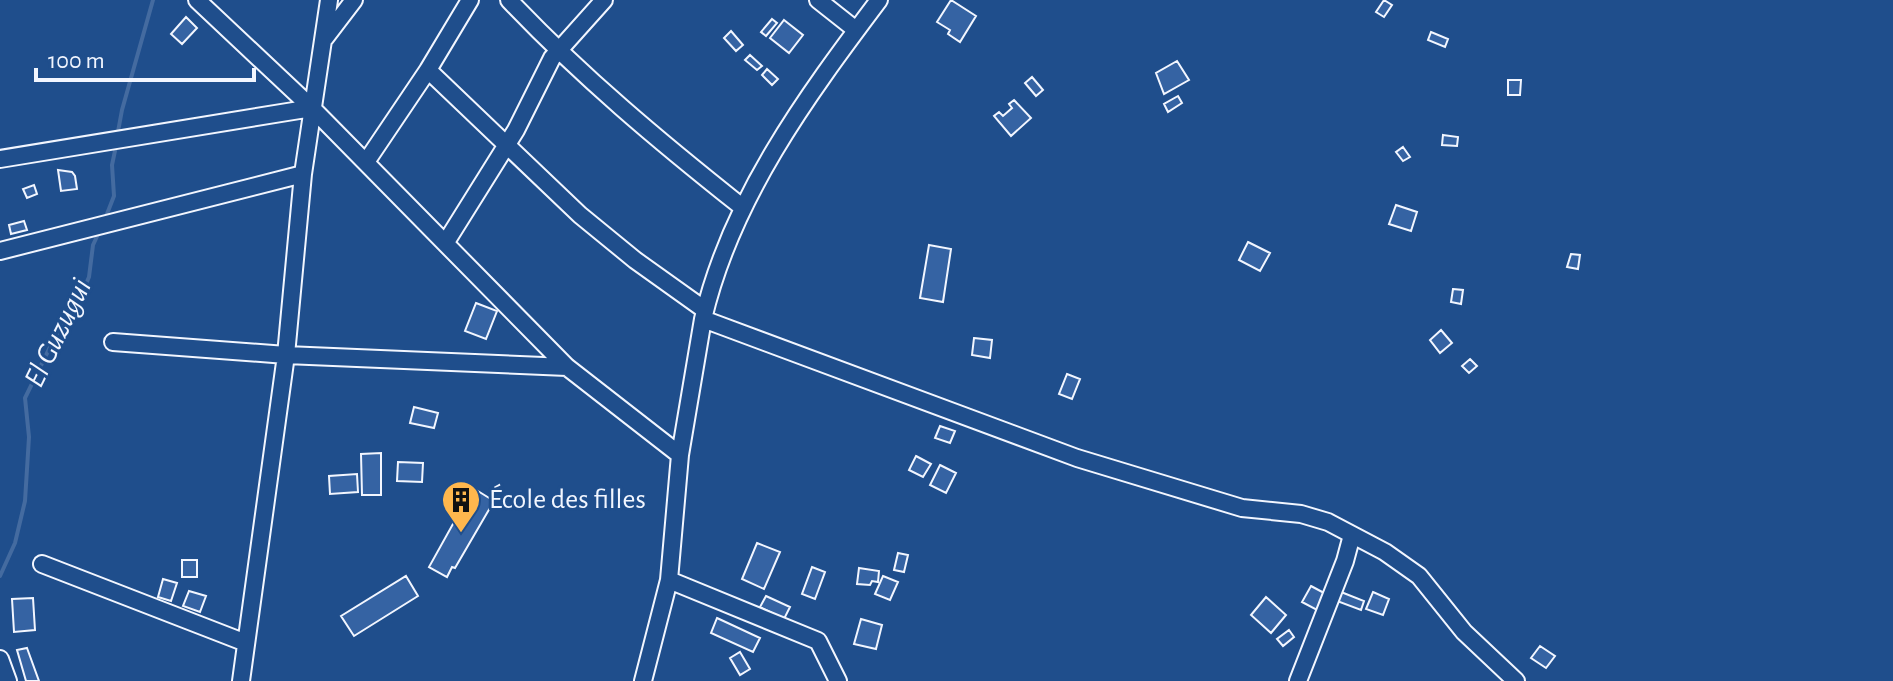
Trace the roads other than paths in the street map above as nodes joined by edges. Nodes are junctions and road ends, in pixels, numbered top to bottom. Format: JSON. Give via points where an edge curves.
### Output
{"nodes":[{"id":1,"x":197,"y":0,"type":"edge"},
{"id":2,"x":329,"y":0,"type":"edge"},
{"id":3,"x":354,"y":0,"type":"edge"},
{"id":4,"x":470,"y":0,"type":"edge"},
{"id":5,"x":509,"y":0,"type":"edge"},
{"id":6,"x":604,"y":0,"type":"edge"},
{"id":7,"x":818,"y":0,"type":"edge"},
{"id":8,"x":879,"y":0,"type":"edge"},
{"id":9,"x":856,"y":30,"type":"junction"},
{"id":10,"x":322,"y":42,"type":"junction"},
{"id":11,"x":557,"y":50,"type":"junction"},
{"id":12,"x":428,"y":70,"type":"junction"},
{"id":13,"x":312,"y":108,"type":"junction"},
{"id":14,"x":505,"y":146,"type":"junction"},
{"id":15,"x":0,"y":159,"type":"edge"},
{"id":16,"x":366,"y":162,"type":"junction"},
{"id":17,"x":303,"y":174,"type":"junction"},
{"id":18,"x":742,"y":207,"type":"junction"},
{"id":19,"x":446,"y":242,"type":"junction"},
{"id":20,"x":0,"y":251,"type":"edge"},
{"id":21,"x":704,"y":314,"type":"junction"},
{"id":22,"x":113,"y":342,"type":"dead end"},
{"id":23,"x":286,"y":355,"type":"junction"},
{"id":24,"x":567,"y":367,"type":"junction"},
{"id":25,"x":680,"y":455,"type":"junction"},
{"id":26,"x":1352,"y":535,"type":"junction"},
{"id":27,"x":42,"y":564,"type":"dead end"},
{"id":28,"x":669,"y":580,"type":"junction"},
{"id":29,"x":246,"y":643,"type":"junction"},
{"id":30,"x":0,"y":659,"type":"edge"},
{"id":31,"x":8,"y":681,"type":"edge"},
{"id":32,"x":241,"y":681,"type":"edge"},
{"id":33,"x":643,"y":681,"type":"edge"},
{"id":34,"x":838,"y":681,"type":"edge"},
{"id":35,"x":1298,"y":681,"type":"edge"},
{"id":36,"x":1516,"y":681,"type":"edge"}],
"edges":[{"from":1,"to":13,"type":"street"},
{"from":2,"to":10,"type":"street"},
{"from":3,"to":10,"type":"street"},
{"from":4,"to":12,"type":"street"},
{"from":5,"to":11,"type":"street"},
{"from":6,"to":11,"type":"street"},
{"from":7,"to":9,"type":"street"},
{"from":8,"to":9,"type":"street"},
{"from":9,"to":18,"type":"street"},
{"from":10,"to":13,"type":"street"},
{"from":11,"to":14,"type":"street"},
{"from":11,"to":18,"type":"street"},
{"from":12,"to":14,"type":"street"},
{"from":12,"to":16,"type":"street"},
{"from":13,"to":15,"type":"street"},
{"from":13,"to":16,"type":"street"},
{"from":13,"to":17,"type":"street"},
{"from":14,"to":19,"type":"street"},
{"from":14,"to":21,"type":"street"},
{"from":16,"to":19,"type":"street"},
{"from":17,"to":20,"type":"street"},
{"from":17,"to":23,"type":"street"},
{"from":18,"to":21,"type":"street"},
{"from":19,"to":24,"type":"street"},
{"from":21,"to":25,"type":"street"},
{"from":21,"to":26,"type":"street","via":[[1077,458],[1242,508],[1313,517]]},
{"from":22,"to":23,"type":"street"},
{"from":23,"to":24,"type":"street"},
{"from":23,"to":29,"type":"street"},
{"from":24,"to":25,"type":"street"},
{"from":25,"to":28,"type":"street"},
{"from":26,"to":35,"type":"street"},
{"from":26,"to":36,"type":"street","via":[[1419,576],[1464,632]]},
{"from":27,"to":29,"type":"street"},
{"from":28,"to":33,"type":"street"},
{"from":28,"to":34,"type":"street","via":[[818,641]]},
{"from":29,"to":32,"type":"street"},
{"from":30,"to":31,"type":"street"}]}
